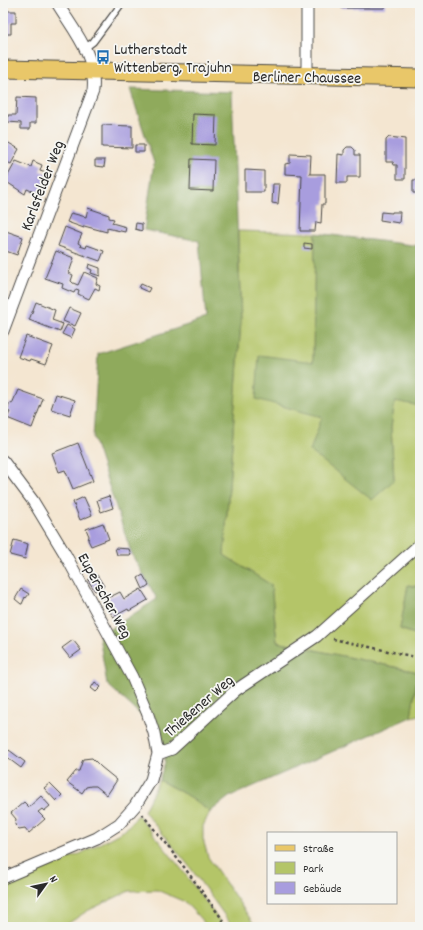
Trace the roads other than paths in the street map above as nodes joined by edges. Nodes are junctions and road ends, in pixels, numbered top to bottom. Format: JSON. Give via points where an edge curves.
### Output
{"nodes":[{"id":1,"x":57,"y":3,"type":"edge"},
{"id":2,"x":122,"y":3,"type":"edge"},
{"id":3,"x":307,"y":3,"type":"edge"},
{"id":4,"x":85,"y":48,"type":"junction"},
{"id":5,"x":3,"y":69,"type":"edge"},
{"id":6,"x":93,"y":71,"type":"junction"},
{"id":7,"x":307,"y":76,"type":"junction"},
{"id":8,"x":420,"y":78,"type":"edge"},
{"id":9,"x":3,"y":331,"type":"edge"},
{"id":10,"x":3,"y":461,"type":"edge"},
{"id":11,"x":420,"y":544,"type":"edge"},
{"id":12,"x":158,"y":754,"type":"junction"},
{"id":13,"x":3,"y":878,"type":"edge"}],
"edges":[{"from":1,"to":4,"type":"street","name":"Karlsfelder Weg"},
{"from":2,"to":4,"type":"lane","via":[[93,42]]},
{"from":3,"to":7,"type":"street"},
{"from":4,"to":6,"type":"street","name":"Karlsfelder Weg"},
{"from":5,"to":6,"type":"main road","name":"Berliner Chaussee"},
{"from":6,"to":7,"type":"main road","name":"Berliner Chaussee"},
{"from":6,"to":9,"type":"street","name":"Karlsfelder Weg","via":[[91,98]]},
{"from":7,"to":8,"type":"main road","name":"Berliner Chaussee"},
{"from":10,"to":12,"type":"street","name":"Euperscher Weg","via":[[65,554],[132,677],[147,712]]},
{"from":11,"to":12,"type":"street","name":"Thießener Weg","via":[[317,636],[236,690],[172,749]]},
{"from":12,"to":13,"type":"street","name":"Thießener Weg","via":[[151,780],[135,806],[119,824],[97,838]]}]}
